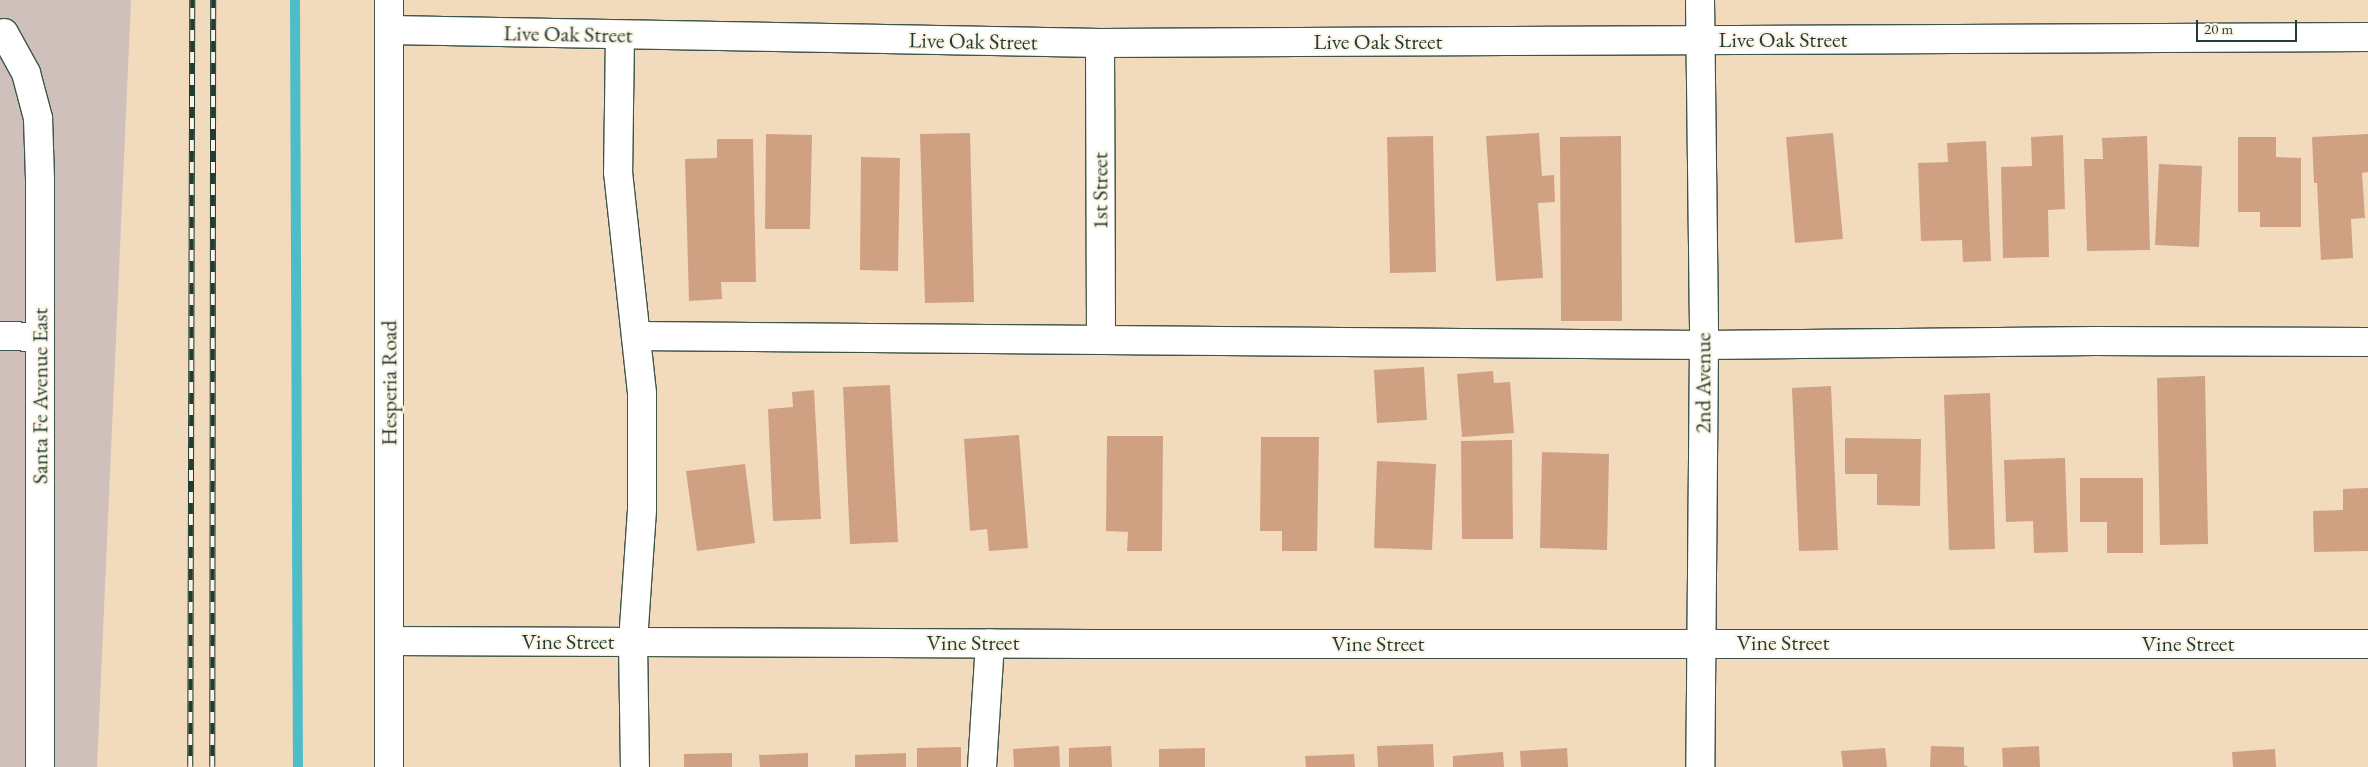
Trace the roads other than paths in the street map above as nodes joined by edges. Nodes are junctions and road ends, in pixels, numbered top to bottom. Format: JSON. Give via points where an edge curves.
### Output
{"nodes":[{"id":1,"x":389,"y":0,"type":"edge"},
{"id":2,"x":1700,"y":0,"type":"edge"},
{"id":3,"x":389,"y":30,"type":"junction"},
{"id":4,"x":4,"y":33,"type":"dead end"},
{"id":5,"x":620,"y":35,"type":"junction"},
{"id":6,"x":2368,"y":37,"type":"edge"},
{"id":7,"x":1700,"y":40,"type":"junction"},
{"id":8,"x":1100,"y":43,"type":"junction"},
{"id":9,"x":0,"y":336,"type":"edge"},
{"id":10,"x":636,"y":336,"type":"junction"},
{"id":11,"x":40,"y":337,"type":"junction"},
{"id":12,"x":1101,"y":340,"type":"junction"},
{"id":13,"x":2368,"y":342,"type":"edge"},
{"id":14,"x":1704,"y":345,"type":"junction"},
{"id":15,"x":389,"y":641,"type":"junction"},
{"id":16,"x":633,"y":642,"type":"junction"},
{"id":17,"x":990,"y":643,"type":"junction"},
{"id":18,"x":1700,"y":644,"type":"junction"},
{"id":19,"x":2368,"y":644,"type":"edge"},
{"id":20,"x":40,"y":767,"type":"edge"},
{"id":21,"x":389,"y":767,"type":"edge"},
{"id":22,"x":635,"y":767,"type":"edge"},
{"id":23,"x":982,"y":767,"type":"edge"},
{"id":24,"x":1700,"y":767,"type":"edge"}],
"edges":[{"from":1,"to":3,"type":"street","name":"Hesperia Road"},
{"from":2,"to":7,"type":"street","name":"2nd Avenue"},
{"from":3,"to":5,"type":"street","name":"Live Oak Street"},
{"from":3,"to":15,"type":"street","name":"Hesperia Road"},
{"from":4,"to":11,"type":"street","name":"Santa Fe Avenue East","via":[[26,73],[38,118]]},
{"from":5,"to":8,"type":"street","name":"Live Oak Street"},
{"from":5,"to":10,"type":"street","via":[[618,172]]},
{"from":6,"to":7,"type":"street","name":"Live Oak Street"},
{"from":7,"to":8,"type":"street","name":"Live Oak Street"},
{"from":7,"to":14,"type":"street","name":"2nd Avenue"},
{"from":8,"to":12,"type":"street","name":"1st Street"},
{"from":9,"to":11,"type":"street"},
{"from":10,"to":12,"type":"street"},
{"from":10,"to":16,"type":"street","via":[[642,394],[642,510]]},
{"from":11,"to":20,"type":"street","name":"Santa Fe Avenue East"},
{"from":12,"to":14,"type":"street"},
{"from":13,"to":14,"type":"street"},
{"from":14,"to":18,"type":"street","name":"2nd Avenue"},
{"from":15,"to":16,"type":"street","name":"Vine Street"},
{"from":15,"to":21,"type":"street","name":"Hesperia Road"},
{"from":16,"to":17,"type":"street","name":"Vine Street"},
{"from":16,"to":22,"type":"street"},
{"from":17,"to":18,"type":"street","name":"Vine Street"},
{"from":17,"to":23,"type":"street"},
{"from":18,"to":19,"type":"street","name":"Vine Street"},
{"from":18,"to":24,"type":"street","name":"2nd Avenue"}]}
